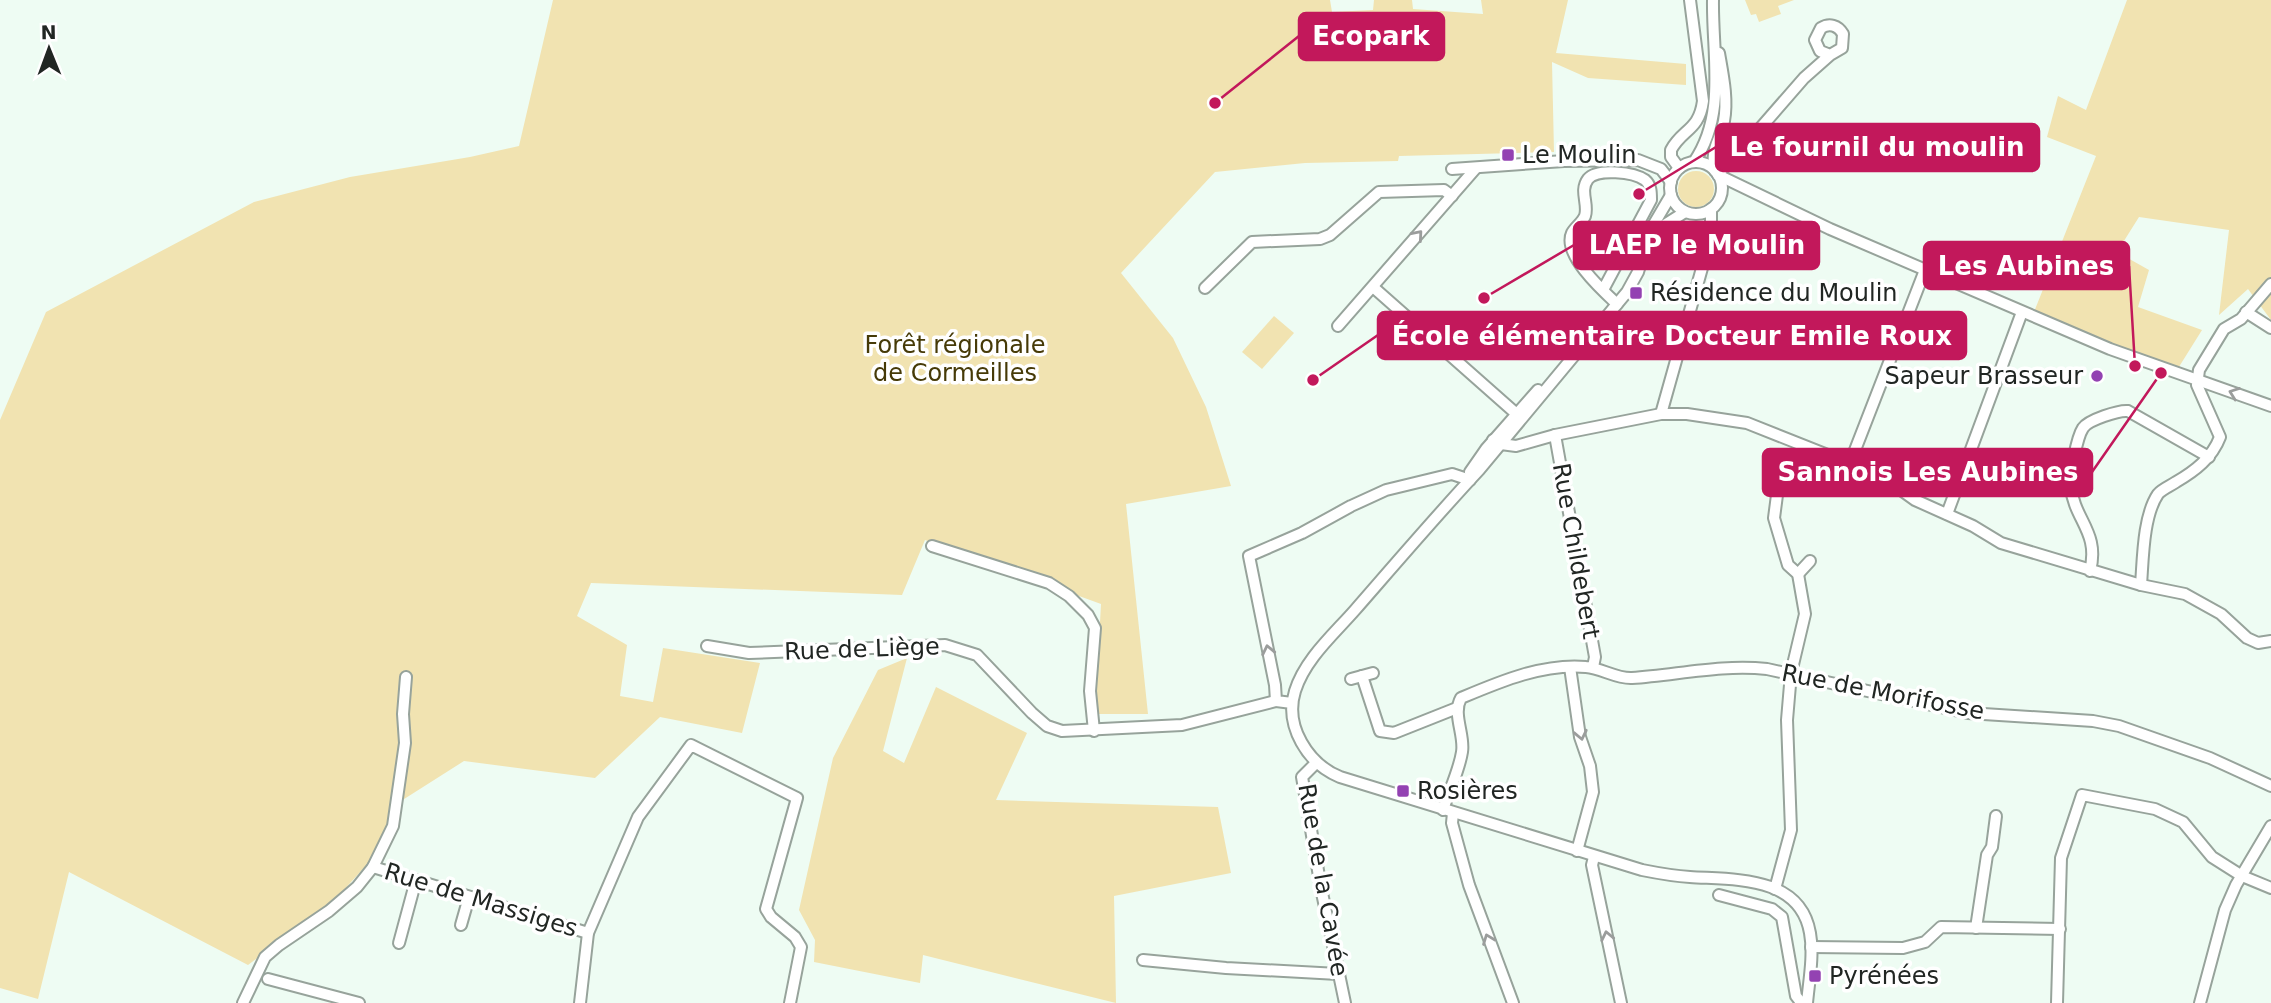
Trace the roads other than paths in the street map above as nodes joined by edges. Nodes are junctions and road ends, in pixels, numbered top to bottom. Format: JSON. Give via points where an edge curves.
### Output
{"nodes":[{"id":1,"x":1690,"y":0,"type":"edge"},
{"id":2,"x":1713,"y":0,"type":"edge"},
{"id":3,"x":1713,"y":12,"type":"junction"},
{"id":4,"x":1817,"y":49,"type":"junction"},
{"id":5,"x":1830,"y":55,"type":"junction"},
{"id":6,"x":1816,"y":67,"type":"junction"},
{"id":7,"x":1694,"y":162,"type":"junction"},
{"id":8,"x":1476,"y":168,"type":"junction"},
{"id":9,"x":1679,"y":168,"type":"junction"},
{"id":10,"x":1452,"y":169,"type":"dead end"},
{"id":11,"x":1717,"y":173,"type":"junction"},
{"id":12,"x":1671,"y":182,"type":"junction"},
{"id":13,"x":1744,"y":189,"type":"junction"},
{"id":14,"x":1721,"y":194,"type":"junction"},
{"id":15,"x":1671,"y":195,"type":"junction"},
{"id":16,"x":1452,"y":196,"type":"junction"},
{"id":17,"x":1712,"y":209,"type":"junction"},
{"id":18,"x":1685,"y":212,"type":"junction"},
{"id":19,"x":1647,"y":248,"type":"junction"},
{"id":20,"x":1925,"y":270,"type":"junction"},
{"id":21,"x":2271,"y":284,"type":"edge"},
{"id":22,"x":1373,"y":287,"type":"junction"},
{"id":23,"x":1205,"y":288,"type":"dead end"},
{"id":24,"x":1603,"y":290,"type":"junction"},
{"id":25,"x":1617,"y":304,"type":"junction"},
{"id":26,"x":2022,"y":312,"type":"junction"},
{"id":27,"x":2246,"y":312,"type":"junction"},
{"id":28,"x":1338,"y":326,"type":"dead end"},
{"id":29,"x":2271,"y":328,"type":"edge"},
{"id":30,"x":2197,"y":379,"type":"junction"},
{"id":31,"x":2271,"y":407,"type":"edge"},
{"id":32,"x":1661,"y":414,"type":"junction"},
{"id":33,"x":1518,"y":419,"type":"junction"},
{"id":34,"x":1555,"y":435,"type":"junction"},
{"id":35,"x":1497,"y":442,"type":"junction"},
{"id":36,"x":1810,"y":447,"type":"junction"},
{"id":37,"x":2209,"y":457,"type":"junction"},
{"id":38,"x":1805,"y":463,"type":"junction"},
{"id":39,"x":1850,"y":463,"type":"junction"},
{"id":40,"x":1817,"y":471,"type":"dead end"},
{"id":41,"x":1468,"y":479,"type":"junction"},
{"id":42,"x":1947,"y":514,"type":"junction"},
{"id":43,"x":932,"y":546,"type":"dead end"},
{"id":44,"x":1810,"y":561,"type":"dead end"},
{"id":45,"x":2090,"y":570,"type":"junction"},
{"id":46,"x":1798,"y":574,"type":"junction"},
{"id":47,"x":2141,"y":585,"type":"junction"},
{"id":48,"x":2271,"y":641,"type":"edge"},
{"id":49,"x":707,"y":646,"type":"dead end"},
{"id":50,"x":1570,"y":667,"type":"junction"},
{"id":51,"x":1593,"y":667,"type":"junction"},
{"id":52,"x":1791,"y":673,"type":"junction"},
{"id":53,"x":1362,"y":676,"type":"dead end"},
{"id":54,"x":406,"y":677,"type":"dead end"},
{"id":55,"x":1276,"y":701,"type":"junction"},
{"id":56,"x":1292,"y":703,"type":"junction"},
{"id":57,"x":1457,"y":708,"type":"junction"},
{"id":58,"x":1094,"y":731,"type":"junction"},
{"id":59,"x":1316,"y":763,"type":"junction"},
{"id":60,"x":2271,"y":786,"type":"edge"},
{"id":61,"x":1448,"y":811,"type":"junction"},
{"id":62,"x":1996,"y":816,"type":"dead end"},
{"id":63,"x":2271,"y":826,"type":"edge"},
{"id":64,"x":1577,"y":851,"type":"junction"},
{"id":65,"x":1594,"y":857,"type":"junction"},
{"id":66,"x":373,"y":867,"type":"junction"},
{"id":67,"x":2242,"y":876,"type":"junction"},
{"id":68,"x":416,"y":880,"type":"junction"},
{"id":69,"x":2271,"y":888,"type":"edge"},
{"id":70,"x":1774,"y":889,"type":"junction"},
{"id":71,"x":1719,"y":895,"type":"dead end"},
{"id":72,"x":469,"y":897,"type":"junction"},
{"id":73,"x":461,"y":925,"type":"dead end"},
{"id":74,"x":1976,"y":928,"type":"junction"},
{"id":75,"x":2060,"y":929,"type":"junction"},
{"id":76,"x":588,"y":933,"type":"junction"},
{"id":77,"x":399,"y":943,"type":"dead end"},
{"id":78,"x":1811,"y":947,"type":"junction"},
{"id":79,"x":1143,"y":960,"type":"dead end"},
{"id":80,"x":1338,"y":974,"type":"junction"},
{"id":81,"x":268,"y":979,"type":"dead end"},
{"id":82,"x":243,"y":1003,"type":"edge"},
{"id":83,"x":359,"y":1003,"type":"edge"},
{"id":84,"x":580,"y":1003,"type":"edge"},
{"id":85,"x":790,"y":1003,"type":"edge"},
{"id":86,"x":1345,"y":1003,"type":"edge"},
{"id":87,"x":1513,"y":1003,"type":"edge"},
{"id":88,"x":1621,"y":1003,"type":"edge"},
{"id":89,"x":1807,"y":1003,"type":"edge"},
{"id":90,"x":2057,"y":1003,"type":"edge"},
{"id":91,"x":2200,"y":1003,"type":"edge"}],
"edges":[{"from":1,"to":9,"type":"street","via":[[1703,101],[1696,122],[1671,150]]},
{"from":2,"to":3,"type":"street"},
{"from":3,"to":7,"type":"street","via":[[1715,114]]},
{"from":3,"to":11,"type":"street","via":[[1726,98],[1724,122],[1714,148]]},
{"from":4,"to":5,"type":"street"},
{"from":4,"to":5,"type":"street","via":[[1815,38],[1821,28],[1838,27],[1844,43]]},
{"from":4,"to":6,"type":"street"},
{"from":5,"to":6,"type":"street"},
{"from":6,"to":11,"type":"street"},
{"from":7,"to":9,"type":"street"},
{"from":7,"to":11,"type":"street"},
{"from":8,"to":10,"type":"street"},
{"from":8,"to":12,"type":"street","via":[[1639,160],[1661,169]]},
{"from":8,"to":16,"type":"street"},
{"from":9,"to":12,"type":"street"},
{"from":11,"to":13,"type":"street"},
{"from":11,"to":14,"type":"street"},
{"from":12,"to":15,"type":"street"},
{"from":13,"to":14,"type":"street","via":[[1730,188]]},
{"from":13,"to":20,"type":"street"},
{"from":14,"to":17,"type":"street"},
{"from":15,"to":18,"type":"street"},
{"from":15,"to":19,"type":"street","via":[[1651,229]]},
{"from":22,"to":16,"type":"street","one_way":true},
{"from":16,"to":23,"type":"street","via":[[1444,190],[1379,192],[1320,239],[1252,242]]},
{"from":17,"to":18,"type":"street","via":[[1701,214]]},
{"from":17,"to":32,"type":"street","via":[[1711,236]]},
{"from":18,"to":19,"type":"street","via":[[1663,226]]},
{"from":19,"to":25,"type":"street","via":[[1633,282]]},
{"from":20,"to":26,"type":"street"},
{"from":20,"to":39,"type":"street"},
{"from":21,"to":27,"type":"street"},
{"from":22,"to":28,"type":"street"},
{"from":22,"to":33,"type":"street"},
{"from":24,"to":24,"type":"street","via":[[1583,267],[1570,240],[1585,214],[1584,187],[1592,176],[1603,172],[1641,178],[1647,182],[1651,200]]},
{"from":24,"to":25,"type":"street"},
{"from":25,"to":33,"type":"street"},
{"from":26,"to":30,"type":"street"},
{"from":26,"to":42,"type":"street"},
{"from":27,"to":29,"type":"street"},
{"from":27,"to":30,"type":"street","via":[[2224,329]]},
{"from":31,"to":30,"type":"street","one_way":true},
{"from":30,"to":37,"type":"street","via":[[2219,432]]},
{"from":32,"to":34,"type":"street"},
{"from":32,"to":36,"type":"street","via":[[1747,423]]},
{"from":33,"to":35,"type":"street"},
{"from":34,"to":35,"type":"street","via":[[1516,446]]},
{"from":34,"to":51,"type":"street","name":"Rue Childebert","via":[[1595,657]]},
{"from":35,"to":41,"type":"street","via":[[1491,456]]},
{"from":35,"to":41,"type":"street","via":[[1475,463]]},
{"from":36,"to":38,"type":"street"},
{"from":36,"to":39,"type":"street"},
{"from":37,"to":45,"type":"street","via":[[2128,411],[2087,423],[2080,434],[2071,490],[2092,542]]},
{"from":37,"to":47,"type":"street","via":[[2159,492],[2151,507]]},
{"from":38,"to":40,"type":"street"},
{"from":38,"to":46,"type":"street","via":[[1792,457],[1780,472],[1774,518],[1788,565]]},
{"from":39,"to":42,"type":"street"},
{"from":55,"to":41,"type":"street","one_way":true,"via":[[1249,556],[1386,490],[1451,474]]},
{"from":41,"to":56,"type":"street","via":[[1313,659]]},
{"from":42,"to":45,"type":"street","via":[[2001,543]]},
{"from":43,"to":58,"type":"street","via":[[1049,583],[1088,615],[1095,628],[1090,691]]},
{"from":44,"to":46,"type":"street"},
{"from":45,"to":47,"type":"street"},
{"from":46,"to":52,"type":"street","via":[[1805,614]]},
{"from":47,"to":48,"type":"street","via":[[2197,599],[2247,638],[2258,643]]},
{"from":49,"to":58,"type":"street","name":"Rue de Liège","via":[[749,653],[945,645],[977,655],[1047,726]]},
{"from":50,"to":51,"type":"street","name":"Rue de Morifosse"},
{"from":50,"to":57,"type":"street","name":"Rue de Morifosse","via":[[1489,687],[1461,698]]},
{"from":50,"to":64,"type":"street","name":"Rue Childebert","one_way":true,"via":[[1592,792]]},
{"from":51,"to":52,"type":"street","name":"Rue de Morifosse","via":[[1628,678],[1741,666]]},
{"from":52,"to":60,"type":"street","name":"Rue de Morifosse","via":[[1968,713],[2093,720],[2119,726],[2210,758]]},
{"from":52,"to":70,"type":"street","via":[[1787,755],[1791,830]]},
{"from":53,"to":57,"type":"street","name":"Rue de Morifosse","via":[[1380,731],[1394,733]]},
{"from":54,"to":66,"type":"street","via":[[405,743],[393,826]]},
{"from":55,"to":56,"type":"street"},
{"from":55,"to":58,"type":"street","name":"Rue de Liège","via":[[1182,724]]},
{"from":56,"to":59,"type":"street","via":[[1297,734]]},
{"from":57,"to":61,"type":"street","via":[[1462,752]]},
{"from":59,"to":61,"type":"street","via":[[1340,777]]},
{"from":59,"to":80,"type":"street","name":"Rue de la Cavée","via":[[1302,777]]},
{"from":61,"to":64,"type":"street"},
{"from":87,"to":61,"type":"street","one_way":true,"via":[[1469,885]]},
{"from":62,"to":74,"type":"street"},
{"from":63,"to":67,"type":"street"},
{"from":64,"to":65,"type":"street"},
{"from":65,"to":70,"type":"street","via":[[1657,873],[1749,880]]},
{"from":88,"to":65,"type":"street","one_way":true},
{"from":66,"to":68,"type":"street","name":"Rue de Massiges"},
{"from":66,"to":82,"type":"street","via":[[357,887],[265,957]]},
{"from":67,"to":69,"type":"street"},
{"from":67,"to":75,"type":"street","via":[[2213,857],[2183,822],[2155,809],[2082,795],[2061,858]]},
{"from":67,"to":91,"type":"street","via":[[2225,910]]},
{"from":68,"to":72,"type":"street","name":"Rue de Massiges"},
{"from":68,"to":77,"type":"street"},
{"from":70,"to":78,"type":"street","via":[[1804,916]]},
{"from":71,"to":89,"type":"street","via":[[1772,909],[1782,918],[1796,996]]},
{"from":72,"to":73,"type":"street"},
{"from":72,"to":76,"type":"street","name":"Rue de Massiges"},
{"from":74,"to":75,"type":"street"},
{"from":74,"to":78,"type":"street","via":[[1941,927],[1925,942],[1903,948]]},
{"from":75,"to":90,"type":"street"},
{"from":76,"to":84,"type":"street"},
{"from":76,"to":85,"type":"street","via":[[638,817],[691,745],[797,798],[766,909],[801,947]]},
{"from":78,"to":89,"type":"street"},
{"from":79,"to":80,"type":"street"},
{"from":80,"to":86,"type":"street","name":"Rue de la Cavée"},
{"from":81,"to":83,"type":"street"}]}
